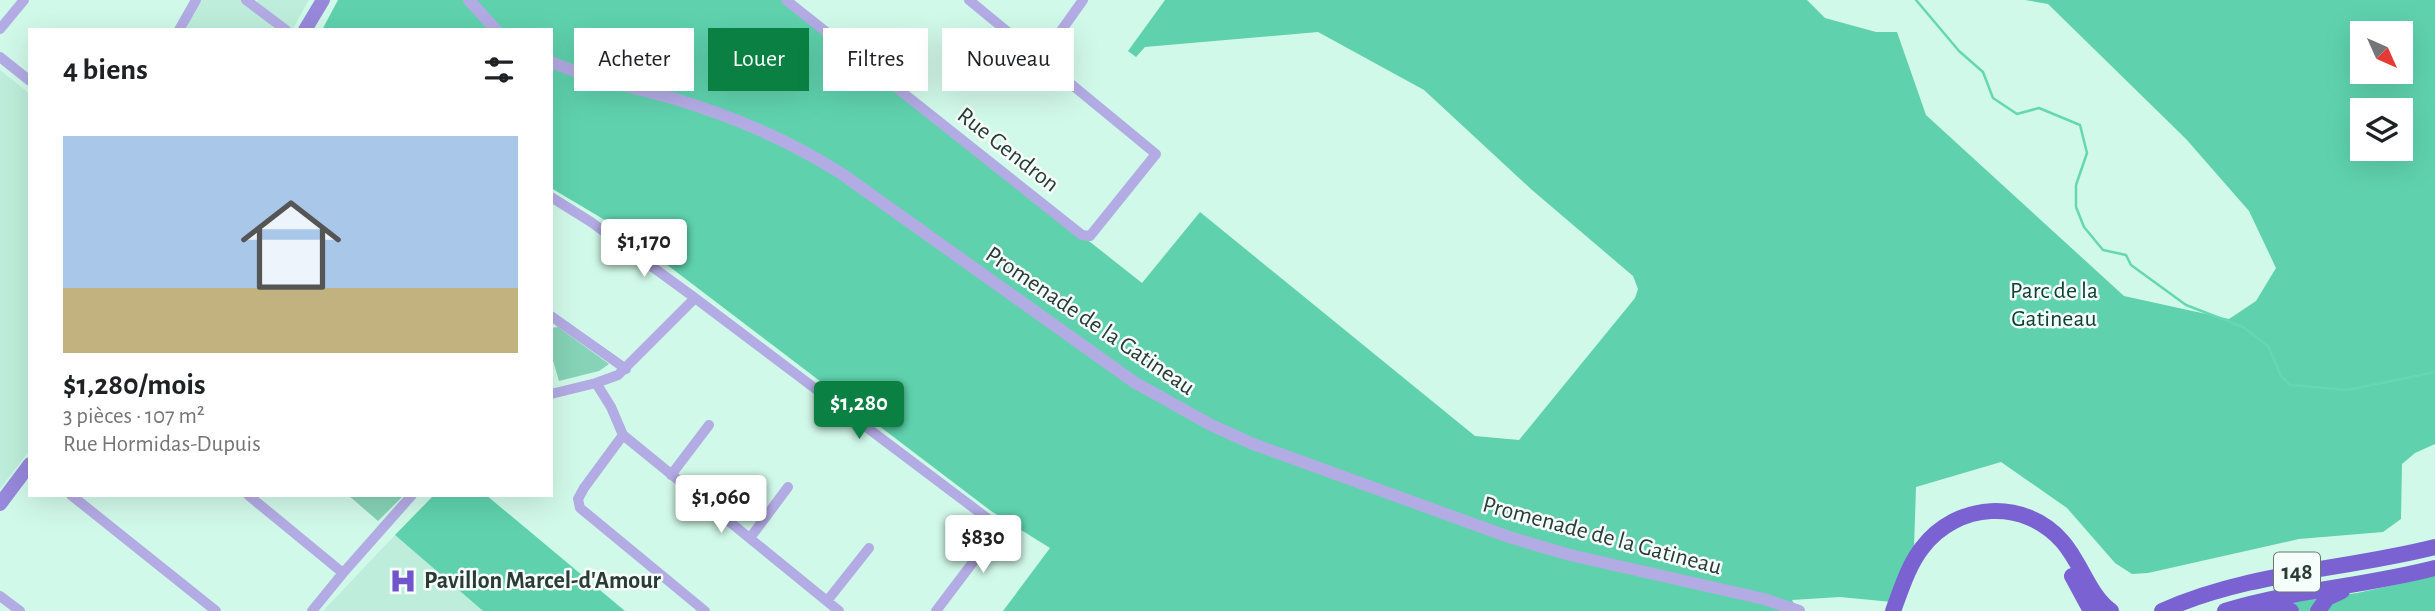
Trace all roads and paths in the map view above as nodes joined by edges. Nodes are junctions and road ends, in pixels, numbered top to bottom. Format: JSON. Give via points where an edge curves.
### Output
{"nodes":[{"id":1,"x":24,"y":0,"type":"edge"},
{"id":2,"x":196,"y":0,"type":"edge"},
{"id":3,"x":246,"y":0,"type":"edge"},
{"id":4,"x":323,"y":0,"type":"edge"},
{"id":5,"x":469,"y":0,"type":"edge"},
{"id":6,"x":786,"y":0,"type":"edge"},
{"id":7,"x":969,"y":0,"type":"edge"},
{"id":8,"x":1083,"y":0,"type":"edge"},
{"id":9,"x":180,"y":28,"type":"edge"},
{"id":10,"x":283,"y":28,"type":"edge"},
{"id":11,"x":306,"y":28,"type":"edge"},
{"id":12,"x":494,"y":28,"type":"edge"},
{"id":13,"x":1003,"y":28,"type":"edge"},
{"id":14,"x":1063,"y":28,"type":"edge"},
{"id":15,"x":0,"y":29,"type":"edge"},
{"id":16,"x":0,"y":57,"type":"edge"},
{"id":17,"x":553,"y":63,"type":"edge"},
{"id":18,"x":553,"y":68,"type":"edge"},
{"id":19,"x":574,"y":71,"type":"edge"},
{"id":20,"x":574,"y":73,"type":"edge"},
{"id":21,"x":28,"y":79,"type":"edge"},
{"id":22,"x":1074,"y":86,"type":"edge"},
{"id":23,"x":640,"y":91,"type":"edge"},
{"id":24,"x":553,"y":198,"type":"edge"},
{"id":25,"x":695,"y":298,"type":"junction"},
{"id":26,"x":553,"y":317,"type":"edge"},
{"id":27,"x":626,"y":369,"type":"junction"},
{"id":28,"x":596,"y":383,"type":"junction"},
{"id":29,"x":553,"y":393,"type":"edge"},
{"id":30,"x":709,"y":425,"type":"dead end"},
{"id":31,"x":623,"y":435,"type":"junction"},
{"id":32,"x":28,"y":467,"type":"edge"},
{"id":33,"x":671,"y":475,"type":"junction"},
{"id":34,"x":788,"y":488,"type":"dead end"},
{"id":35,"x":74,"y":497,"type":"edge"},
{"id":36,"x":250,"y":497,"type":"edge"},
{"id":37,"x":410,"y":497,"type":"edge"},
{"id":38,"x":0,"y":504,"type":"edge"},
{"id":39,"x":750,"y":538,"type":"junction"},
{"id":40,"x":2435,"y":547,"type":"edge"},
{"id":41,"x":869,"y":548,"type":"dead end"},
{"id":42,"x":2435,"y":568,"type":"edge"},
{"id":43,"x":342,"y":573,"type":"junction"},
{"id":44,"x":2364,"y":583,"type":"junction"},
{"id":45,"x":0,"y":596,"type":"edge"},
{"id":46,"x":827,"y":601,"type":"junction"},
{"id":47,"x":2166,"y":609,"type":"edge"},
{"id":48,"x":2230,"y":609,"type":"edge"},
{"id":49,"x":20,"y":611,"type":"edge"},
{"id":50,"x":216,"y":611,"type":"edge"},
{"id":51,"x":312,"y":611,"type":"edge"},
{"id":52,"x":705,"y":611,"type":"edge"},
{"id":53,"x":839,"y":611,"type":"edge"},
{"id":54,"x":936,"y":611,"type":"edge"},
{"id":55,"x":1799,"y":611,"type":"edge"},
{"id":56,"x":1893,"y":611,"type":"edge"},
{"id":57,"x":1903,"y":611,"type":"edge"},
{"id":58,"x":2091,"y":611,"type":"edge"},
{"id":59,"x":2111,"y":611,"type":"edge"},
{"id":60,"x":2151,"y":611,"type":"edge"},
{"id":61,"x":2291,"y":611,"type":"edge"},
{"id":62,"x":2318,"y":611,"type":"edge"}],
"edges":[{"from":1,"to":15,"type":"street"},
{"from":2,"to":9,"type":"street"},
{"from":3,"to":10,"type":"street"},
{"from":4,"to":11,"type":"main road"},
{"from":5,"to":12,"type":"street"},
{"from":6,"to":22,"type":"street","name":"Rue Gendron","via":[[1082,235],[1090,236],[1156,154]]},
{"from":7,"to":13,"type":"street"},
{"from":8,"to":14,"type":"street"},
{"from":16,"to":21,"type":"street"},
{"from":17,"to":19,"type":"street","name":"Promenade de la Gatineau"},
{"from":18,"to":20,"type":"street","name":"Promenade de la Gatineau"},
{"from":23,"to":55,"type":"street","name":"Promenade de la Gatineau","via":[[718,113],[790,143],[864,190],[1143,388],[1231,434],[1530,543]]},
{"from":24,"to":25,"type":"street"},
{"from":25,"to":27,"type":"street"},
{"from":25,"to":54,"type":"street","via":[[987,518],[992,527],[989,541]]},
{"from":26,"to":27,"type":"street"},
{"from":27,"to":28,"type":"street"},
{"from":28,"to":29,"type":"street"},
{"from":28,"to":31,"type":"street"},
{"from":30,"to":33,"type":"street"},
{"from":31,"to":33,"type":"street"},
{"from":31,"to":52,"type":"street","via":[[580,494],[580,508]]},
{"from":32,"to":38,"type":"main road"},
{"from":33,"to":39,"type":"street"},
{"from":34,"to":39,"type":"street"},
{"from":35,"to":50,"type":"street"},
{"from":36,"to":43,"type":"street"},
{"from":37,"to":43,"type":"street"},
{"from":39,"to":46,"type":"street"},
{"from":40,"to":47,"type":"highway","number":"148","via":[[2262,579]]},
{"from":41,"to":46,"type":"street"},
{"from":42,"to":44,"type":"highway","number":"148"},
{"from":43,"to":51,"type":"street"},
{"from":44,"to":48,"type":"highway","number":"148"},
{"from":44,"to":62,"type":"highway","via":[[2335,593]]},
{"from":45,"to":49,"type":"street"},
{"from":46,"to":53,"type":"street"},
{"from":47,"to":60,"type":"highway"},
{"from":48,"to":61,"type":"highway","via":[[2276,607]]},
{"from":56,"to":59,"type":"highway","via":[[1925,545],[1954,521],[1990,510],[2017,513],[2051,530]]},
{"from":57,"to":58,"type":"highway","via":[[1936,546],[1959,529],[1993,520],[2021,525],[2046,538],[2062,557]]}]}
